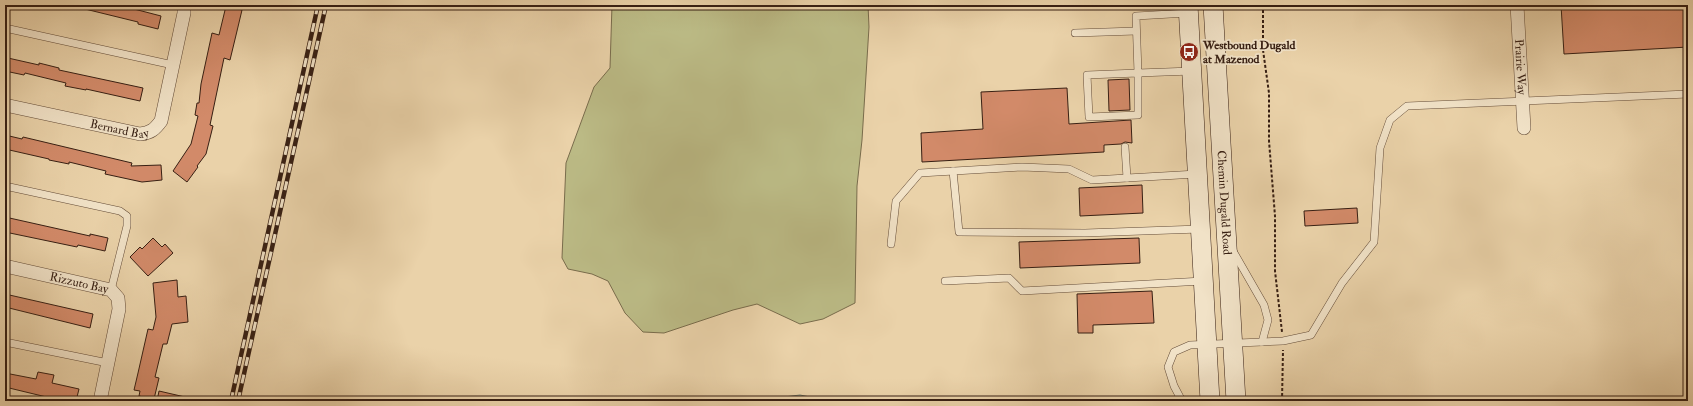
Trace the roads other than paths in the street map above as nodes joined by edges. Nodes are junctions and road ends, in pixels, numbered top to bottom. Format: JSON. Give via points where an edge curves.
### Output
{"nodes":[{"id":1,"x":184,"y":5,"type":"edge"},
{"id":2,"x":1213,"y":5,"type":"edge"},
{"id":3,"x":1221,"y":5,"type":"edge"},
{"id":4,"x":1517,"y":5,"type":"edge"},
{"id":5,"x":1189,"y":9,"type":"edge"},
{"id":6,"x":5,"y":28,"type":"edge"},
{"id":7,"x":1136,"y":31,"type":"junction"},
{"id":8,"x":1075,"y":33,"type":"dead end"},
{"id":9,"x":1214,"y":36,"type":"junction"},
{"id":10,"x":173,"y":65,"type":"junction"},
{"id":11,"x":1192,"y":71,"type":"junction"},
{"id":12,"x":1138,"y":74,"type":"junction"},
{"id":13,"x":1688,"y":94,"type":"edge"},
{"id":14,"x":1522,"y":100,"type":"junction"},
{"id":15,"x":5,"y":105,"type":"edge"},
{"id":16,"x":1524,"y":128,"type":"dead end"},
{"id":17,"x":1125,"y":147,"type":"dead end"},
{"id":18,"x":953,"y":171,"type":"junction"},
{"id":19,"x":1197,"y":174,"type":"junction"},
{"id":20,"x":1127,"y":178,"type":"junction"},
{"id":21,"x":5,"y":186,"type":"edge"},
{"id":22,"x":1200,"y":229,"type":"junction"},
{"id":23,"x":1226,"y":240,"type":"junction"},
{"id":24,"x":891,"y":244,"type":"dead end"},
{"id":25,"x":5,"y":266,"type":"edge"},
{"id":26,"x":945,"y":281,"type":"dead end"},
{"id":27,"x":1203,"y":281,"type":"junction"},
{"id":28,"x":111,"y":290,"type":"junction"},
{"id":29,"x":5,"y":342,"type":"edge"},
{"id":30,"x":1262,"y":342,"type":"junction"},
{"id":31,"x":1207,"y":344,"type":"junction"},
{"id":32,"x":1233,"y":344,"type":"junction"},
{"id":33,"x":108,"y":363,"type":"junction"},
{"id":34,"x":100,"y":401,"type":"edge"},
{"id":35,"x":1182,"y":401,"type":"edge"},
{"id":36,"x":1210,"y":401,"type":"edge"},
{"id":37,"x":1236,"y":401,"type":"edge"}],
"edges":[{"from":1,"to":10,"type":"street","name":"Bernard Bay"},
{"from":2,"to":9,"type":"main road","name":"Chemin Dugald Road"},
{"from":3,"to":9,"type":"main road"},
{"from":4,"to":14,"type":"street","name":"Prairie Way"},
{"from":5,"to":7,"type":"lane","via":[[1136,16]]},
{"from":5,"to":11,"type":"main road","name":"Chemin Dugald Road"},
{"from":6,"to":10,"type":"lane"},
{"from":7,"to":8,"type":"lane"},
{"from":7,"to":12,"type":"lane"},
{"from":9,"to":23,"type":"main road","name":"Chemin Dugald Road"},
{"from":10,"to":15,"type":"street","name":"Bernard Bay","via":[[161,121],[148,134]]},
{"from":11,"to":12,"type":"lane"},
{"from":11,"to":19,"type":"main road","name":"Chemin Dugald Road"},
{"from":12,"to":12,"type":"lane","via":[[1087,75],[1089,116],[1138,115]]},
{"from":13,"to":14,"type":"lane"},
{"from":14,"to":16,"type":"street","name":"Prairie Way"},
{"from":14,"to":30,"type":"lane","via":[[1407,106],[1390,120],[1380,148],[1374,242],[1342,283],[1310,335],[1283,341]]},
{"from":17,"to":20,"type":"lane"},
{"from":18,"to":20,"type":"lane","via":[[1022,167],[1069,169],[1092,180]]},
{"from":18,"to":22,"type":"lane","via":[[959,232],[1085,233]]},
{"from":18,"to":24,"type":"lane","via":[[920,173],[896,201]]},
{"from":19,"to":20,"type":"lane"},
{"from":19,"to":22,"type":"main road","name":"Chemin Dugald Road"},
{"from":21,"to":28,"type":"lane","via":[[120,211],[127,216],[127,226]]},
{"from":22,"to":27,"type":"main road","name":"Chemin Dugald Road"},
{"from":23,"to":30,"type":"lane","via":[[1264,304],[1268,320]]},
{"from":23,"to":32,"type":"main road","name":"Chemin Dugald Road"},
{"from":25,"to":28,"type":"street","name":"Rizzuto Bay"},
{"from":26,"to":27,"type":"lane","via":[[1009,278],[1022,291]]},
{"from":27,"to":31,"type":"main road","name":"Chemin Dugald Road"},
{"from":28,"to":33,"type":"street","name":"Rizzuto Bay","via":[[118,298],[119,309]]},
{"from":29,"to":33,"type":"lane"},
{"from":30,"to":32,"type":"lane"},
{"from":31,"to":32,"type":"lane"},
{"from":31,"to":35,"type":"lane","via":[[1190,345],[1174,352],[1168,367]]},
{"from":31,"to":36,"type":"main road","name":"Chemin Dugald Road"},
{"from":32,"to":37,"type":"main road","name":"Chemin Dugald Road"},
{"from":33,"to":34,"type":"street","name":"Rizzuto Bay"}]}
